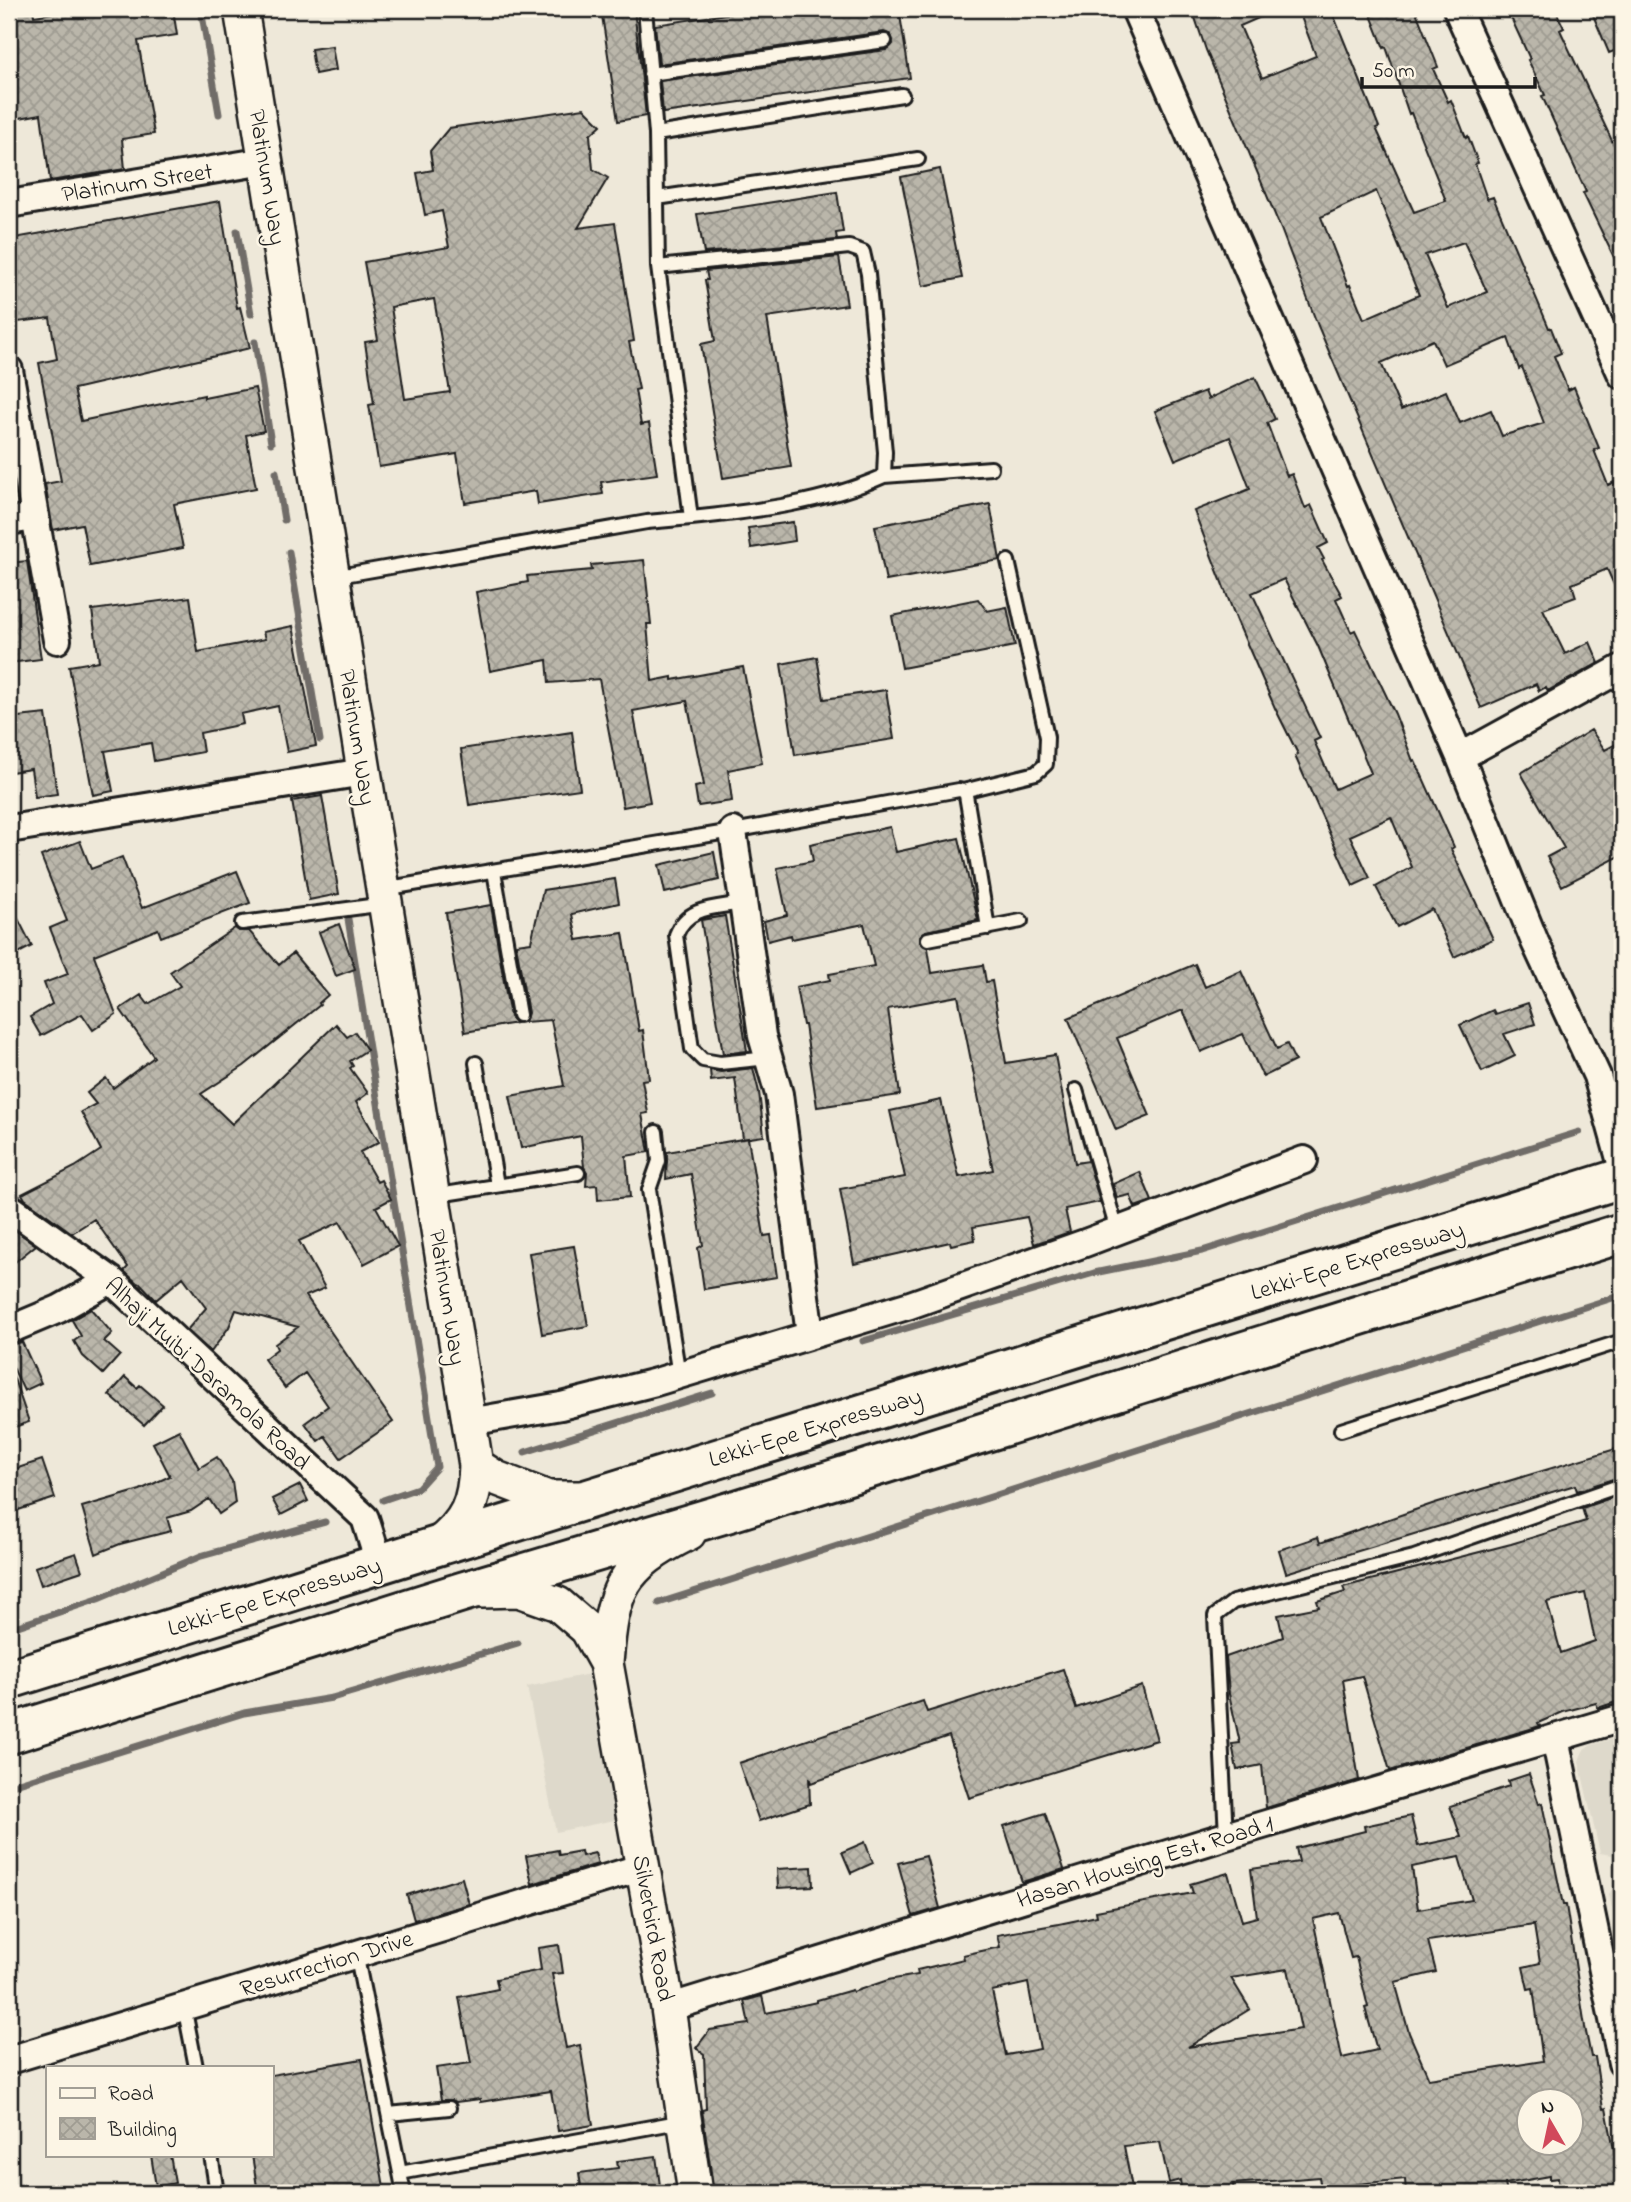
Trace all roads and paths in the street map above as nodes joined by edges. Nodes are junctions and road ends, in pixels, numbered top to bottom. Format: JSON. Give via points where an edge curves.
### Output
{"nodes":[{"id":1,"x":241,"y":9,"type":"edge"},
{"id":2,"x":645,"y":9,"type":"edge"},
{"id":3,"x":1135,"y":9,"type":"edge"},
{"id":4,"x":1457,"y":9,"type":"edge"},
{"id":5,"x":885,"y":41,"type":"dead end"},
{"id":6,"x":650,"y":74,"type":"junction"},
{"id":7,"x":902,"y":95,"type":"dead end"},
{"id":8,"x":656,"y":134,"type":"junction"},
{"id":9,"x":918,"y":159,"type":"dead end"},
{"id":10,"x":265,"y":161,"type":"junction"},
{"id":11,"x":657,"y":198,"type":"junction"},
{"id":12,"x":9,"y":204,"type":"edge"},
{"id":13,"x":658,"y":267,"type":"junction"},
{"id":14,"x":9,"y":370,"type":"edge"},
{"id":15,"x":1622,"y":375,"type":"edge"},
{"id":16,"x":991,"y":468,"type":"dead end"},
{"id":17,"x":884,"y":477,"type":"junction"},
{"id":18,"x":35,"y":517,"type":"junction"},
{"id":19,"x":691,"y":518,"type":"junction"},
{"id":20,"x":9,"y":521,"type":"edge"},
{"id":21,"x":1008,"y":561,"type":"dead end"},
{"id":22,"x":333,"y":577,"type":"junction"},
{"id":23,"x":57,"y":640,"type":"dead end"},
{"id":24,"x":1622,"y":668,"type":"edge"},
{"id":25,"x":1460,"y":757,"type":"junction"},
{"id":26,"x":364,"y":772,"type":"junction"},
{"id":27,"x":963,"y":791,"type":"junction"},
{"id":28,"x":9,"y":829,"type":"edge"},
{"id":29,"x":733,"y":831,"type":"junction"},
{"id":30,"x":494,"y":871,"type":"junction"},
{"id":31,"x":384,"y":897,"type":"junction"},
{"id":32,"x":743,"y":903,"type":"junction"},
{"id":33,"x":1021,"y":921,"type":"dead end"},
{"id":34,"x":242,"y":923,"type":"dead end"},
{"id":35,"x":988,"y":928,"type":"junction"},
{"id":36,"x":928,"y":939,"type":"dead end"},
{"id":37,"x":519,"y":1015,"type":"dead end"},
{"id":38,"x":769,"y":1058,"type":"junction"},
{"id":39,"x":476,"y":1063,"type":"dead end"},
{"id":40,"x":1076,"y":1090,"type":"dead end"},
{"id":41,"x":656,"y":1132,"type":"dead end"},
{"id":42,"x":1304,"y":1160,"type":"dead end"},
{"id":43,"x":1622,"y":1166,"type":"edge"},
{"id":44,"x":578,"y":1172,"type":"dead end"},
{"id":45,"x":1622,"y":1178,"type":"edge"},
{"id":46,"x":497,"y":1185,"type":"junction"},
{"id":47,"x":432,"y":1196,"type":"junction"},
{"id":48,"x":9,"y":1207,"type":"edge"},
{"id":49,"x":1117,"y":1230,"type":"junction"},
{"id":50,"x":1622,"y":1233,"type":"edge"},
{"id":51,"x":111,"y":1280,"type":"junction"},
{"id":52,"x":9,"y":1329,"type":"edge"},
{"id":53,"x":810,"y":1335,"type":"junction"},
{"id":54,"x":1622,"y":1341,"type":"edge"},
{"id":55,"x":679,"y":1375,"type":"junction"},
{"id":56,"x":469,"y":1422,"type":"junction"},
{"id":57,"x":1341,"y":1430,"type":"dead end"},
{"id":58,"x":476,"y":1465,"type":"junction"},
{"id":59,"x":1622,"y":1485,"type":"edge"},
{"id":60,"x":588,"y":1498,"type":"junction"},
{"id":61,"x":733,"y":1511,"type":"junction"},
{"id":62,"x":437,"y":1545,"type":"junction"},
{"id":63,"x":379,"y":1563,"type":"junction"},
{"id":64,"x":462,"y":1592,"type":"junction"},
{"id":65,"x":606,"y":1663,"type":"junction"},
{"id":66,"x":9,"y":1679,"type":"edge"},
{"id":67,"x":1622,"y":1718,"type":"edge"},
{"id":68,"x":9,"y":1734,"type":"edge"},
{"id":69,"x":1555,"y":1738,"type":"junction"},
{"id":70,"x":1226,"y":1836,"type":"junction"},
{"id":71,"x":643,"y":1867,"type":"junction"},
{"id":72,"x":356,"y":1954,"type":"junction"},
{"id":73,"x":184,"y":2005,"type":"junction"},
{"id":74,"x":668,"y":2008,"type":"junction"},
{"id":75,"x":9,"y":2060,"type":"edge"},
{"id":76,"x":1622,"y":2063,"type":"edge"},
{"id":77,"x":195,"y":2066,"type":"edge"},
{"id":78,"x":449,"y":2108,"type":"dead end"},
{"id":79,"x":389,"y":2115,"type":"junction"},
{"id":80,"x":685,"y":2121,"type":"junction"},
{"id":81,"x":211,"y":2156,"type":"edge"},
{"id":82,"x":400,"y":2174,"type":"junction"},
{"id":83,"x":217,"y":2193,"type":"edge"},
{"id":84,"x":404,"y":2193,"type":"edge"},
{"id":85,"x":695,"y":2193,"type":"edge"}],
"edges":[{"from":1,"to":10,"type":"street","name":"Platinum Way"},
{"from":2,"to":6,"type":"lane"},
{"from":3,"to":25,"type":"street"},
{"from":4,"to":15,"type":"street"},
{"from":5,"to":6,"type":"lane"},
{"from":6,"to":8,"type":"lane"},
{"from":7,"to":8,"type":"lane"},
{"from":8,"to":11,"type":"lane"},
{"from":9,"to":11,"type":"lane"},
{"from":10,"to":12,"type":"street","name":"Platinum Street"},
{"from":10,"to":22,"type":"street","name":"Platinum Way"},
{"from":11,"to":13,"type":"lane"},
{"from":13,"to":17,"type":"lane","via":[[849,247],[863,252]]},
{"from":13,"to":19,"type":"lane"},
{"from":14,"to":18,"type":"street"},
{"from":16,"to":17,"type":"lane"},
{"from":17,"to":19,"type":"lane","via":[[789,505]]},
{"from":18,"to":20,"type":"street"},
{"from":18,"to":23,"type":"street"},
{"from":19,"to":22,"type":"lane"},
{"from":21,"to":27,"type":"lane","via":[[1047,737],[1046,764],[1036,773]]},
{"from":22,"to":26,"type":"street","name":"Platinum Way"},
{"from":24,"to":25,"type":"street"},
{"from":25,"to":43,"type":"street","via":[[1535,942],[1597,1076]]},
{"from":26,"to":28,"type":"street"},
{"from":26,"to":31,"type":"street","name":"Platinum Way"},
{"from":27,"to":29,"type":"lane"},
{"from":27,"to":35,"type":"lane"},
{"from":29,"to":30,"type":"lane"},
{"from":29,"to":32,"type":"street"},
{"from":30,"to":31,"type":"lane"},
{"from":30,"to":37,"type":"lane"},
{"from":31,"to":34,"type":"lane"},
{"from":31,"to":47,"type":"street","name":"Platinum Way"},
{"from":32,"to":38,"type":"street"},
{"from":32,"to":38,"type":"lane","via":[[693,912],[676,935],[692,1049],[703,1060],[720,1063]]},
{"from":33,"to":35,"type":"lane"},
{"from":35,"to":36,"type":"lane"},
{"from":38,"to":53,"type":"street","via":[[779,1094]]},
{"from":39,"to":46,"type":"lane"},
{"from":40,"to":49,"type":"lane"},
{"from":41,"to":55,"type":"lane","via":[[659,1161],[649,1190]]},
{"from":42,"to":49,"type":"street"},
{"from":44,"to":46,"type":"lane"},
{"from":45,"to":60,"type":"highway","name":"Lekki-Epe Expressway"},
{"from":46,"to":47,"type":"lane"},
{"from":47,"to":56,"type":"street","name":"Platinum Way"},
{"from":48,"to":51,"type":"street","name":"Alhaji Muibi Daramola Road"},
{"from":49,"to":53,"type":"street","via":[[910,1305]]},
{"from":50,"to":61,"type":"highway"},
{"from":51,"to":52,"type":"street","via":[[59,1309]]},
{"from":51,"to":63,"type":"street","name":"Alhaji Muibi Daramola Road","via":[[365,1518]]},
{"from":53,"to":55,"type":"street"},
{"from":54,"to":57,"type":"lane"},
{"from":55,"to":56,"type":"street","via":[[561,1406]]},
{"from":56,"to":58,"type":"street","name":"Platinum Way"},
{"from":58,"to":60,"type":"street","via":[[506,1483],[548,1498]]},
{"from":58,"to":62,"type":"street","name":"Platinum Way","via":[[468,1508],[455,1531]]},
{"from":59,"to":70,"type":"lane","via":[[1414,1557],[1233,1602],[1220,1610],[1214,1616]]},
{"from":60,"to":62,"type":"highway","name":"Lekki-Epe Expressway"},
{"from":61,"to":64,"type":"highway"},
{"from":61,"to":65,"type":"street","via":[[682,1537],[631,1572],[616,1594]]},
{"from":62,"to":63,"type":"highway","name":"Lekki-Epe Expressway"},
{"from":63,"to":66,"type":"highway","name":"Lekki-Epe Expressway"},
{"from":64,"to":65,"type":"street","via":[[519,1590],[558,1604],[587,1629]]},
{"from":64,"to":68,"type":"highway"},
{"from":65,"to":71,"type":"street","name":"Silverbird Road"},
{"from":67,"to":69,"type":"street","name":"Hasan Housing Est. Road 1"},
{"from":69,"to":70,"type":"street","name":"Hasan Housing Est. Road 1"},
{"from":69,"to":76,"type":"street"},
{"from":70,"to":74,"type":"street","name":"Hasan Housing Est. Road 1"},
{"from":71,"to":72,"type":"street","name":"Resurrection Drive"},
{"from":71,"to":74,"type":"street","name":"Silverbird Road"},
{"from":72,"to":73,"type":"street","name":"Resurrection Drive"},
{"from":72,"to":79,"type":"lane"},
{"from":73,"to":75,"type":"street","name":"Resurrection Drive"},
{"from":73,"to":77,"type":"lane"},
{"from":74,"to":80,"type":"street","name":"Silverbird Road"},
{"from":78,"to":79,"type":"lane"},
{"from":79,"to":82,"type":"lane"},
{"from":80,"to":82,"type":"lane"},
{"from":80,"to":85,"type":"street","name":"Silverbird Road"},
{"from":81,"to":83,"type":"lane"},
{"from":82,"to":84,"type":"lane"}]}
